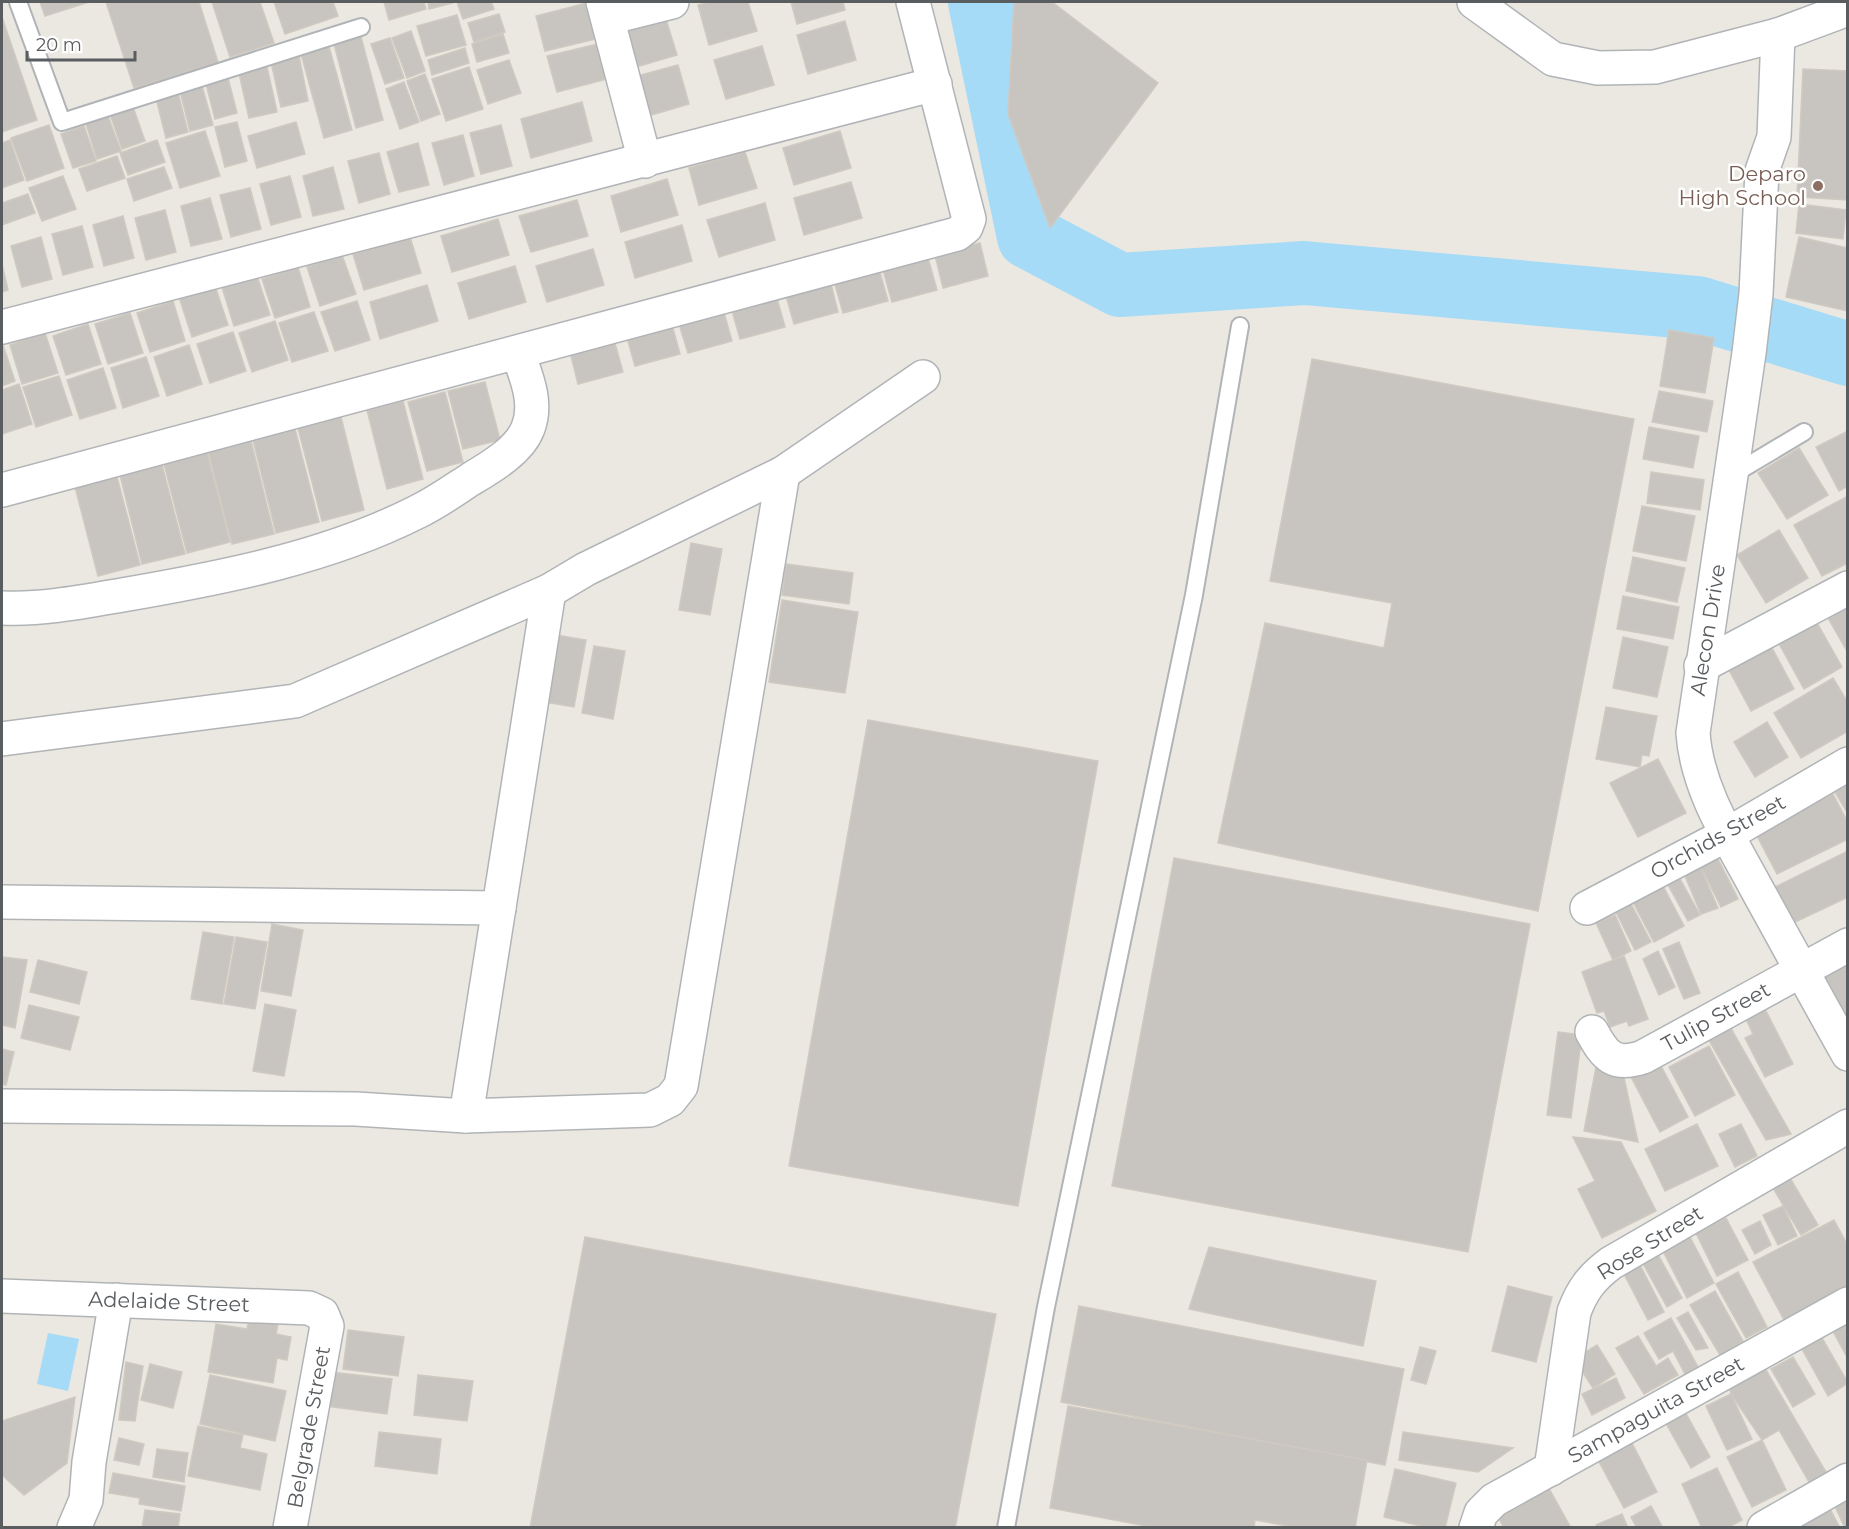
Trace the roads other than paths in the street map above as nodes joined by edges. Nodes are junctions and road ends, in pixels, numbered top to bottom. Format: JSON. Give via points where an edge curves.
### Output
{"nodes":[{"id":1,"x":18,"y":2,"type":"edge"},
{"id":2,"x":672,"y":2,"type":"edge"},
{"id":3,"x":913,"y":2,"type":"edge"},
{"id":4,"x":1474,"y":2,"type":"edge"},
{"id":5,"x":1848,"y":9,"type":"edge"},
{"id":6,"x":606,"y":10,"type":"edge"},
{"id":7,"x":361,"y":27,"type":"dead end"},
{"id":8,"x":1767,"y":38,"type":"junction"},
{"id":9,"x":935,"y":84,"type":"junction"},
{"id":10,"x":645,"y":160,"type":"junction"},
{"id":11,"x":1240,"y":326,"type":"dead end"},
{"id":12,"x":2,"y":327,"type":"edge"},
{"id":13,"x":518,"y":353,"type":"junction"},
{"id":14,"x":923,"y":377,"type":"dead end"},
{"id":15,"x":1804,"y":432,"type":"dead end"},
{"id":16,"x":783,"y":473,"type":"junction"},
{"id":17,"x":1732,"y":475,"type":"junction"},
{"id":18,"x":2,"y":490,"type":"edge"},
{"id":19,"x":1848,"y":588,"type":"edge"},
{"id":20,"x":549,"y":591,"type":"junction"},
{"id":21,"x":2,"y":608,"type":"edge"},
{"id":22,"x":1701,"y":666,"type":"junction"},
{"id":23,"x":2,"y":739,"type":"edge"},
{"id":24,"x":1848,"y":764,"type":"edge"},
{"id":25,"x":1728,"y":834,"type":"junction"},
{"id":26,"x":2,"y":902,"type":"edge"},
{"id":27,"x":499,"y":908,"type":"junction"},
{"id":28,"x":1587,"y":908,"type":"dead end"},
{"id":29,"x":1848,"y":945,"type":"edge"},
{"id":30,"x":1801,"y":970,"type":"junction"},
{"id":31,"x":1592,"y":1032,"type":"dead end"},
{"id":32,"x":1848,"y":1054,"type":"edge"},
{"id":33,"x":2,"y":1106,"type":"edge"},
{"id":34,"x":466,"y":1116,"type":"junction"},
{"id":35,"x":1848,"y":1126,"type":"edge"},
{"id":36,"x":2,"y":1296,"type":"edge"},
{"id":37,"x":116,"y":1299,"type":"junction"},
{"id":38,"x":1848,"y":1304,"type":"edge"},
{"id":39,"x":327,"y":1326,"type":"joint"},
{"id":40,"x":1551,"y":1469,"type":"junction"},
{"id":41,"x":1848,"y":1480,"type":"edge"},
{"id":42,"x":74,"y":1527,"type":"edge"},
{"id":43,"x":290,"y":1527,"type":"edge"},
{"id":44,"x":1006,"y":1527,"type":"edge"},
{"id":45,"x":1476,"y":1527,"type":"edge"},
{"id":46,"x":1764,"y":1527,"type":"edge"}],
"edges":[{"from":1,"to":7,"type":"lane","via":[[62,122]]},
{"from":2,"to":6,"type":"street"},
{"from":3,"to":9,"type":"street"},
{"from":4,"to":8,"type":"street","via":[[1553,58],[1598,68],[1655,67]]},
{"from":5,"to":8,"type":"street"},
{"from":6,"to":10,"type":"street"},
{"from":8,"to":17,"type":"street","name":"Alecon Drive","via":[[1774,136],[1762,171],[1756,294]]},
{"from":9,"to":10,"type":"street"},
{"from":9,"to":13,"type":"street","via":[[969,219],[957,234]]},
{"from":10,"to":12,"type":"street"},
{"from":11,"to":44,"type":"lane","via":[[1194,595],[1046,1307]]},
{"from":13,"to":18,"type":"street"},
{"from":13,"to":21,"type":"street","via":[[530,389],[528,429],[515,447],[483,472],[419,512],[364,536],[295,558],[201,581],[59,605]]},
{"from":14,"to":16,"type":"street"},
{"from":15,"to":17,"type":"lane"},
{"from":16,"to":20,"type":"street"},
{"from":16,"to":34,"type":"street","via":[[681,1086],[670,1100],[650,1110]]},
{"from":17,"to":22,"type":"street","name":"Alecon Drive"},
{"from":19,"to":22,"type":"street"},
{"from":20,"to":23,"type":"street","via":[[295,701]]},
{"from":20,"to":27,"type":"street"},
{"from":22,"to":25,"type":"street","name":"Alecon Drive","via":[[1693,733],[1695,758]]},
{"from":24,"to":25,"type":"street","name":"Orchids Street"},
{"from":25,"to":28,"type":"street","name":"Orchids Street"},
{"from":25,"to":30,"type":"street","name":"Alecon Drive"},
{"from":26,"to":27,"type":"street"},
{"from":27,"to":34,"type":"street"},
{"from":29,"to":30,"type":"street","name":"Tulip Street"},
{"from":30,"to":31,"type":"street","name":"Tulip Street","via":[[1630,1061],[1613,1059],[1601,1049]]},
{"from":30,"to":32,"type":"street","name":"Alecon Drive"},
{"from":33,"to":34,"type":"street","via":[[357,1109]]},
{"from":35,"to":40,"type":"street","name":"Rose Street","via":[[1592,1277],[1574,1312]]},
{"from":36,"to":37,"type":"street","name":"Adelaide Street"},
{"from":37,"to":39,"type":"street","name":"Adelaide Street","via":[[309,1308],[322,1314]]},
{"from":37,"to":42,"type":"street","via":[[86,1500]]},
{"from":38,"to":40,"type":"street","name":"Sampaguita Street"},
{"from":39,"to":43,"type":"street","name":"Belgrade Street"},
{"from":40,"to":45,"type":"street","name":"Sampaguita Street","via":[[1486,1506]]},
{"from":41,"to":46,"type":"street"}]}
